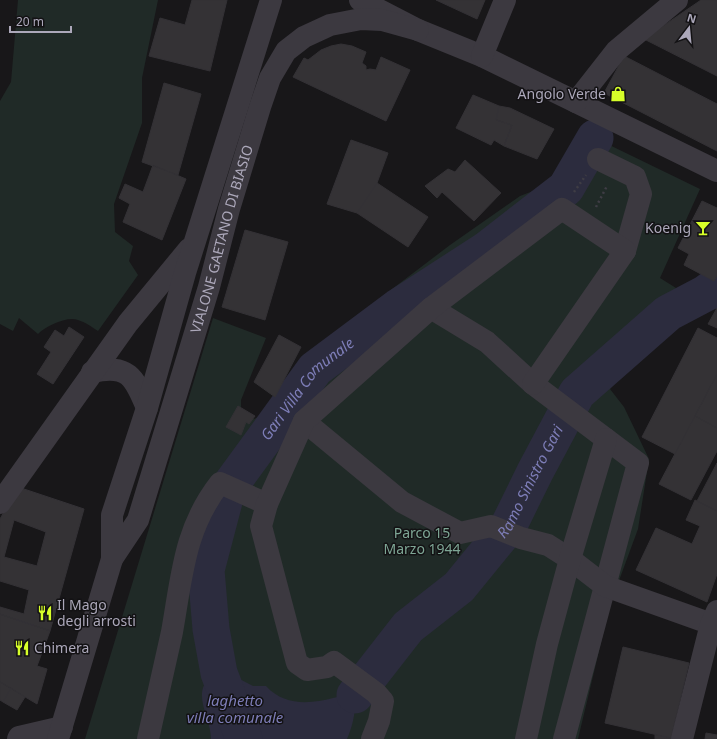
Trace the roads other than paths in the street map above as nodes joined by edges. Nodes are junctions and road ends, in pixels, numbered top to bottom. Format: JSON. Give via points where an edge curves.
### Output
{"nodes":[{"id":1,"x":270,"y":0,"type":"edge"},
{"id":2,"x":360,"y":0,"type":"edge"},
{"id":3,"x":505,"y":0,"type":"edge"},
{"id":4,"x":677,"y":0,"type":"edge"},
{"id":5,"x":418,"y":30,"type":"junction"},
{"id":6,"x":482,"y":56,"type":"junction"},
{"id":7,"x":576,"y":102,"type":"junction"},
{"id":8,"x":607,"y":164,"type":"road end"},
{"id":9,"x":717,"y":171,"type":"edge"},
{"id":10,"x":238,"y":179,"type":"junction"},
{"id":11,"x":196,"y":240,"type":"junction"},
{"id":12,"x":625,"y":251,"type":"junction"},
{"id":13,"x":179,"y":271,"type":"junction"},
{"id":14,"x":209,"y":287,"type":"junction"},
{"id":15,"x":431,"y":308,"type":"junction"},
{"id":16,"x":92,"y":372,"type":"junction"},
{"id":17,"x":533,"y":384,"type":"junction"},
{"id":18,"x":147,"y":408,"type":"junction"},
{"id":19,"x":304,"y":420,"type":"junction"},
{"id":20,"x":606,"y":439,"type":"junction"},
{"id":21,"x":259,"y":500,"type":"junction"},
{"id":22,"x":0,"y":503,"type":"edge"},
{"id":23,"x":112,"y":559,"type":"junction"},
{"id":24,"x":570,"y":559,"type":"junction"},
{"id":25,"x":605,"y":586,"type":"junction"},
{"id":26,"x":715,"y":620,"type":"edge"},
{"id":27,"x":60,"y":733,"type":"edge"},
{"id":28,"x":18,"y":739,"type":"edge"},
{"id":29,"x":148,"y":739,"type":"edge"},
{"id":30,"x":372,"y":739,"type":"edge"},
{"id":31,"x":526,"y":739,"type":"edge"},
{"id":32,"x":564,"y":739,"type":"edge"},
{"id":33,"x":682,"y":739,"type":"edge"}],
"edges":[{"from":1,"to":11,"type":"street","name":"VIALONE GAETANO DI BIASIO"},
{"from":2,"to":5,"type":"street"},
{"from":3,"to":6,"type":"street"},
{"from":4,"to":7,"type":"street","via":[[616,50]]},
{"from":5,"to":6,"type":"street"},
{"from":5,"to":10,"type":"street","name":"VIALONE GAETANO DI BIASIO","via":[[382,20],[361,19],[330,25],[304,37],[286,52],[270,78]]},
{"from":6,"to":7,"type":"street"},
{"from":7,"to":9,"type":"street"},
{"from":8,"to":12,"type":"street","via":[[635,176],[641,194]]},
{"from":10,"to":11,"type":"street"},
{"from":10,"to":14,"type":"street","name":"VIALONE GAETANO DI BIASIO"},
{"from":11,"to":13,"type":"street"},
{"from":12,"to":15,"type":"street","via":[[562,209]]},
{"from":12,"to":17,"type":"street"},
{"from":13,"to":14,"type":"street","via":[[197,278]]},
{"from":13,"to":16,"type":"street","via":[[128,323]]},
{"from":13,"to":18,"type":"street","name":"VIALONE GAETANO DI BIASIO"},
{"from":14,"to":23,"type":"street","name":"VIALONE GAETANO DI BIASIO","via":[[138,520]]},
{"from":15,"to":17,"type":"street","via":[[487,342]]},
{"from":15,"to":19,"type":"street"},
{"from":16,"to":18,"type":"street","via":[[110,368],[127,374],[134,380]]},
{"from":16,"to":22,"type":"street"},
{"from":17,"to":20,"type":"street"},
{"from":18,"to":23,"type":"street","name":"VIALONE GAETANO DI BIASIO","via":[[112,515]]},
{"from":19,"to":21,"type":"street"},
{"from":19,"to":24,"type":"street","via":[[402,502],[460,533],[491,526],[548,545]]},
{"from":20,"to":24,"type":"street"},
{"from":20,"to":25,"type":"street","via":[[638,463]]},
{"from":21,"to":29,"type":"street","via":[[220,483],[206,501],[190,538],[179,580],[172,631]]},
{"from":21,"to":30,"type":"street","via":[[261,526],[297,663],[307,670],[327,667],[334,662],[383,701]]},
{"from":23,"to":27,"type":"street","name":"VIALONE GAETANO DI BIASIO"},
{"from":24,"to":25,"type":"street"},
{"from":24,"to":31,"type":"street","via":[[547,644]]},
{"from":25,"to":26,"type":"street"},
{"from":25,"to":32,"type":"street"},
{"from":26,"to":33,"type":"street"},
{"from":27,"to":28,"type":"street"}]}
